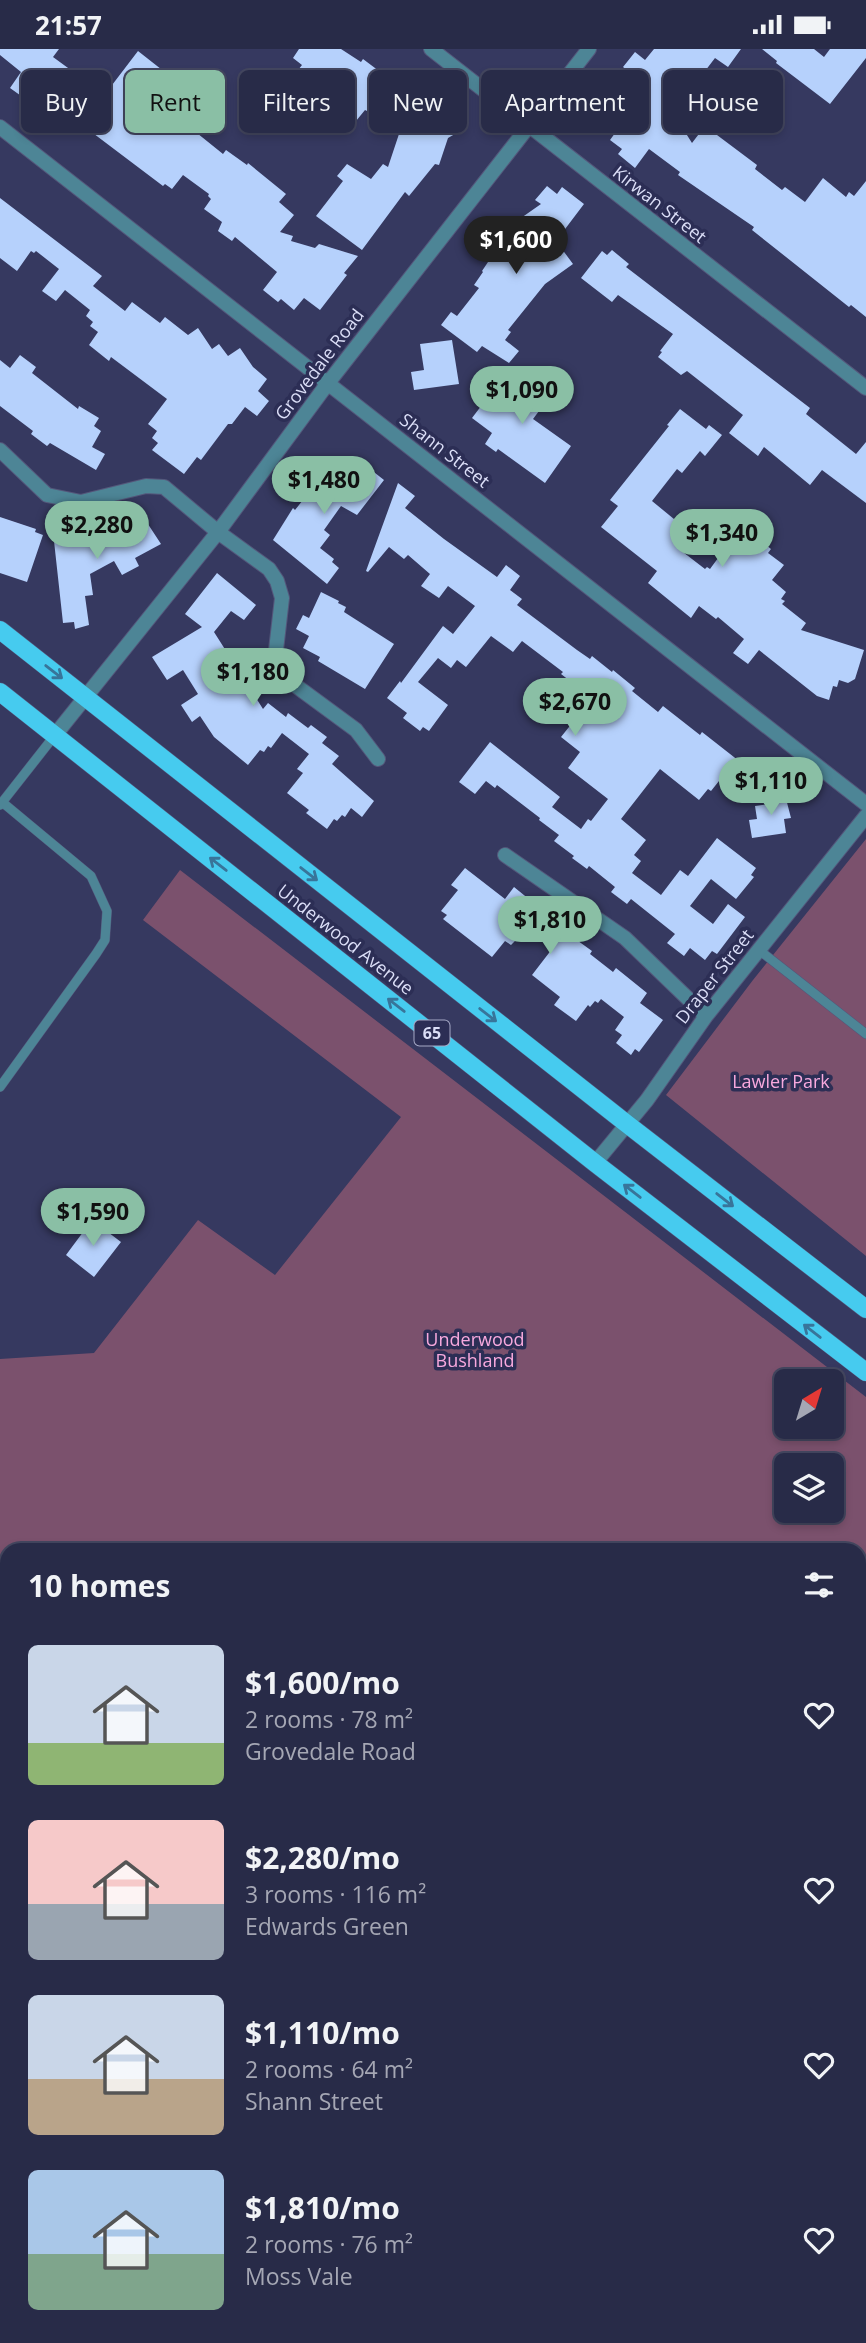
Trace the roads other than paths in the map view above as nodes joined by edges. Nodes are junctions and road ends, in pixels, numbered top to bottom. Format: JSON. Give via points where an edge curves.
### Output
{"nodes":[{"id":1,"x":431,"y":49,"type":"edge"},
{"id":2,"x":589,"y":49,"type":"edge"},
{"id":3,"x":572,"y":70,"type":"edge"},
{"id":4,"x":481,"y":88,"type":"edge"},
{"id":5,"x":0,"y":127,"type":"edge"},
{"id":6,"x":522,"y":133,"type":"edge"},
{"id":7,"x":538,"y":133,"type":"edge"},
{"id":8,"x":328,"y":383,"type":"junction"},
{"id":9,"x":866,"y":388,"type":"edge"},
{"id":10,"x":0,"y":450,"type":"edge"},
{"id":11,"x":218,"y":533,"type":"junction"},
{"id":12,"x":0,"y":630,"type":"edge"},
{"id":13,"x":0,"y":692,"type":"edge"},
{"id":14,"x":85,"y":696,"type":"junction"},
{"id":15,"x":54,"y":735,"type":"junction"},
{"id":16,"x":378,"y":759,"type":"dead end"},
{"id":17,"x":1,"y":804,"type":"edge"},
{"id":18,"x":866,"y":804,"type":"edge"},
{"id":19,"x":866,"y":815,"type":"edge"},
{"id":20,"x":505,"y":855,"type":"dead end"},
{"id":21,"x":759,"y":950,"type":"junction"},
{"id":22,"x":706,"y":1017,"type":"junction"},
{"id":23,"x":866,"y":1034,"type":"edge"},
{"id":24,"x":0,"y":1087,"type":"edge"},
{"id":25,"x":627,"y":1124,"type":"junction"},
{"id":26,"x":596,"y":1163,"type":"junction"},
{"id":27,"x":866,"y":1309,"type":"edge"},
{"id":28,"x":866,"y":1372,"type":"edge"}],
"edges":[{"from":1,"to":4,"type":"street","name":"Kirwan Street"},
{"from":2,"to":3,"type":"street","name":"Grovedale Road"},
{"from":5,"to":8,"type":"street","name":"Shann Street"},
{"from":6,"to":8,"type":"street","name":"Grovedale Road"},
{"from":7,"to":9,"type":"street","name":"Kirwan Street"},
{"from":8,"to":11,"type":"street","name":"Grovedale Road"},
{"from":8,"to":18,"type":"street","name":"Shann Street"},
{"from":10,"to":11,"type":"street","via":[[47,495],[81,502],[146,486],[164,487]]},
{"from":11,"to":14,"type":"street","name":"Grovedale Road"},
{"from":11,"to":16,"type":"street","via":[[269,569],[277,581],[282,598],[276,650],[278,665],[288,680],[356,730]]},
{"from":12,"to":14,"type":"main road","name":"Underwood Avenue","one_way":true},
{"from":13,"to":15,"type":"main road","name":"Underwood Avenue","number":"65"},
{"from":14,"to":15,"type":"street","name":"Grovedale Road"},
{"from":14,"to":25,"type":"main road","name":"Underwood Avenue","one_way":true},
{"from":15,"to":17,"type":"lane"},
{"from":26,"to":15,"type":"main road","name":"Underwood Avenue","number":"65","one_way":true},
{"from":17,"to":24,"type":"lane","via":[[91,876],[107,911],[107,926],[96,954]]},
{"from":19,"to":21,"type":"street","name":"Draper Street"},
{"from":20,"to":22,"type":"street","via":[[625,938]]},
{"from":21,"to":22,"type":"street","name":"Draper Street"},
{"from":21,"to":23,"type":"lane"},
{"from":22,"to":25,"type":"street","name":"Draper Street"},
{"from":25,"to":26,"type":"street","name":"Draper Street"},
{"from":25,"to":27,"type":"main road","name":"Underwood Avenue","one_way":true},
{"from":28,"to":26,"type":"main road","name":"Underwood Avenue","number":"65","one_way":true}]}
